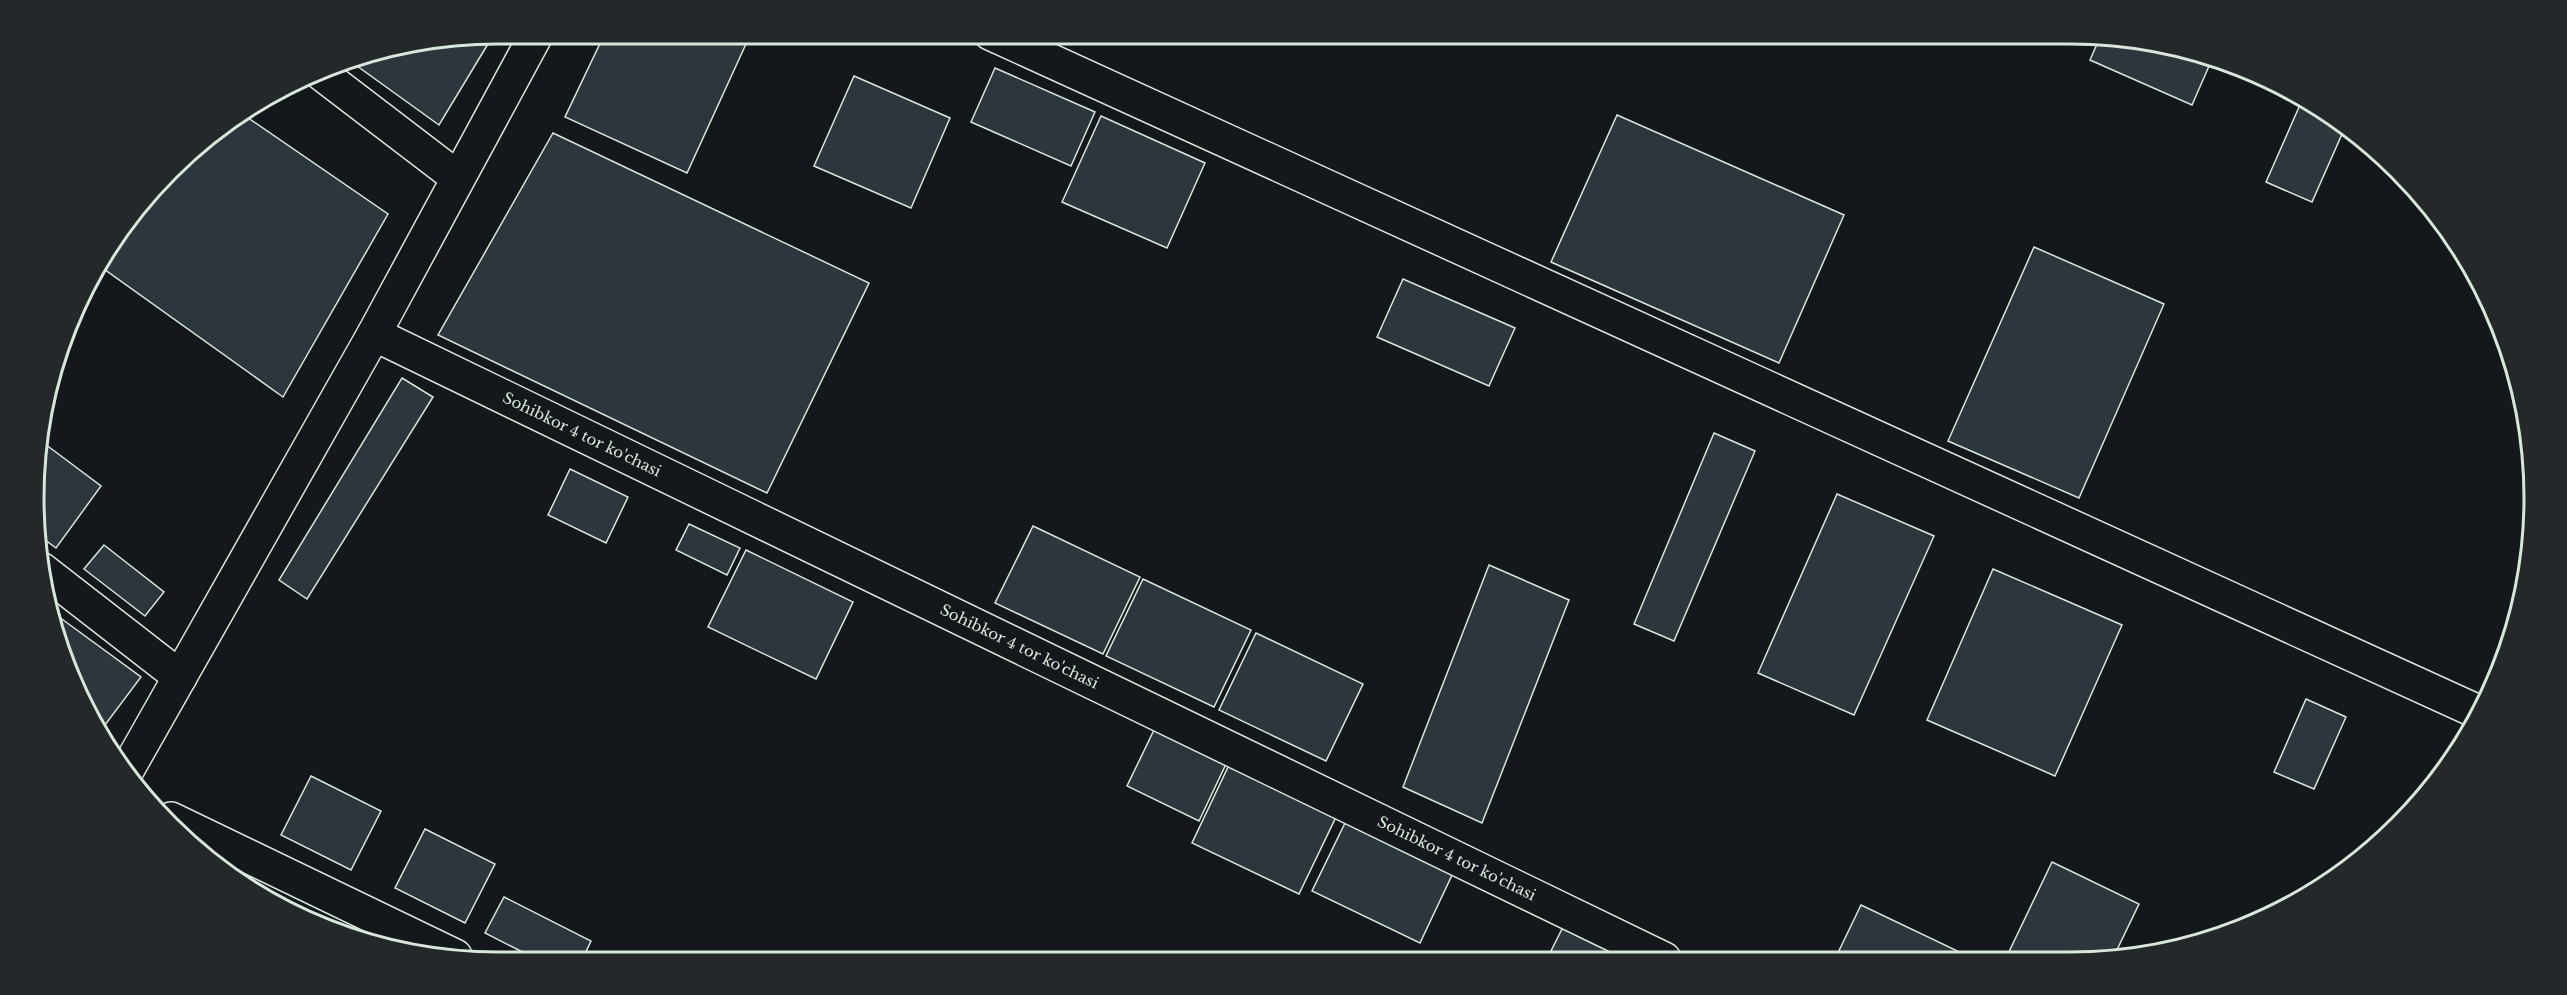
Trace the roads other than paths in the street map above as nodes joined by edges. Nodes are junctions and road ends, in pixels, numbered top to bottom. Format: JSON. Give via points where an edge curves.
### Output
{"nodes":[{"id":1,"x":531,"y":44,"type":"edge"},
{"id":2,"x":1014,"y":44,"type":"edge"},
{"id":3,"x":326,"y":77,"type":"edge"},
{"id":4,"x":458,"y":178,"type":"junction"},
{"id":5,"x":374,"y":334,"type":"junction"},
{"id":6,"x":50,"y":575,"type":"edge"},
{"id":7,"x":180,"y":677,"type":"junction"},
{"id":8,"x":2471,"y":709,"type":"edge"},
{"id":9,"x":130,"y":764,"type":"edge"},
{"id":10,"x":182,"y":824,"type":"edge"},
{"id":11,"x":439,"y":948,"type":"edge"},
{"id":12,"x":1650,"y":952,"type":"edge"}],
"edges":[{"from":1,"to":4,"type":"street"},
{"from":2,"to":8,"type":"street"},
{"from":3,"to":4,"type":"street"},
{"from":4,"to":5,"type":"street"},
{"from":5,"to":7,"type":"street"},
{"from":5,"to":12,"type":"street","name":"Sohibkor 4 tor ko'chasi"},
{"from":6,"to":7,"type":"street"},
{"from":7,"to":9,"type":"street"},
{"from":10,"to":11,"type":"street"}]}
